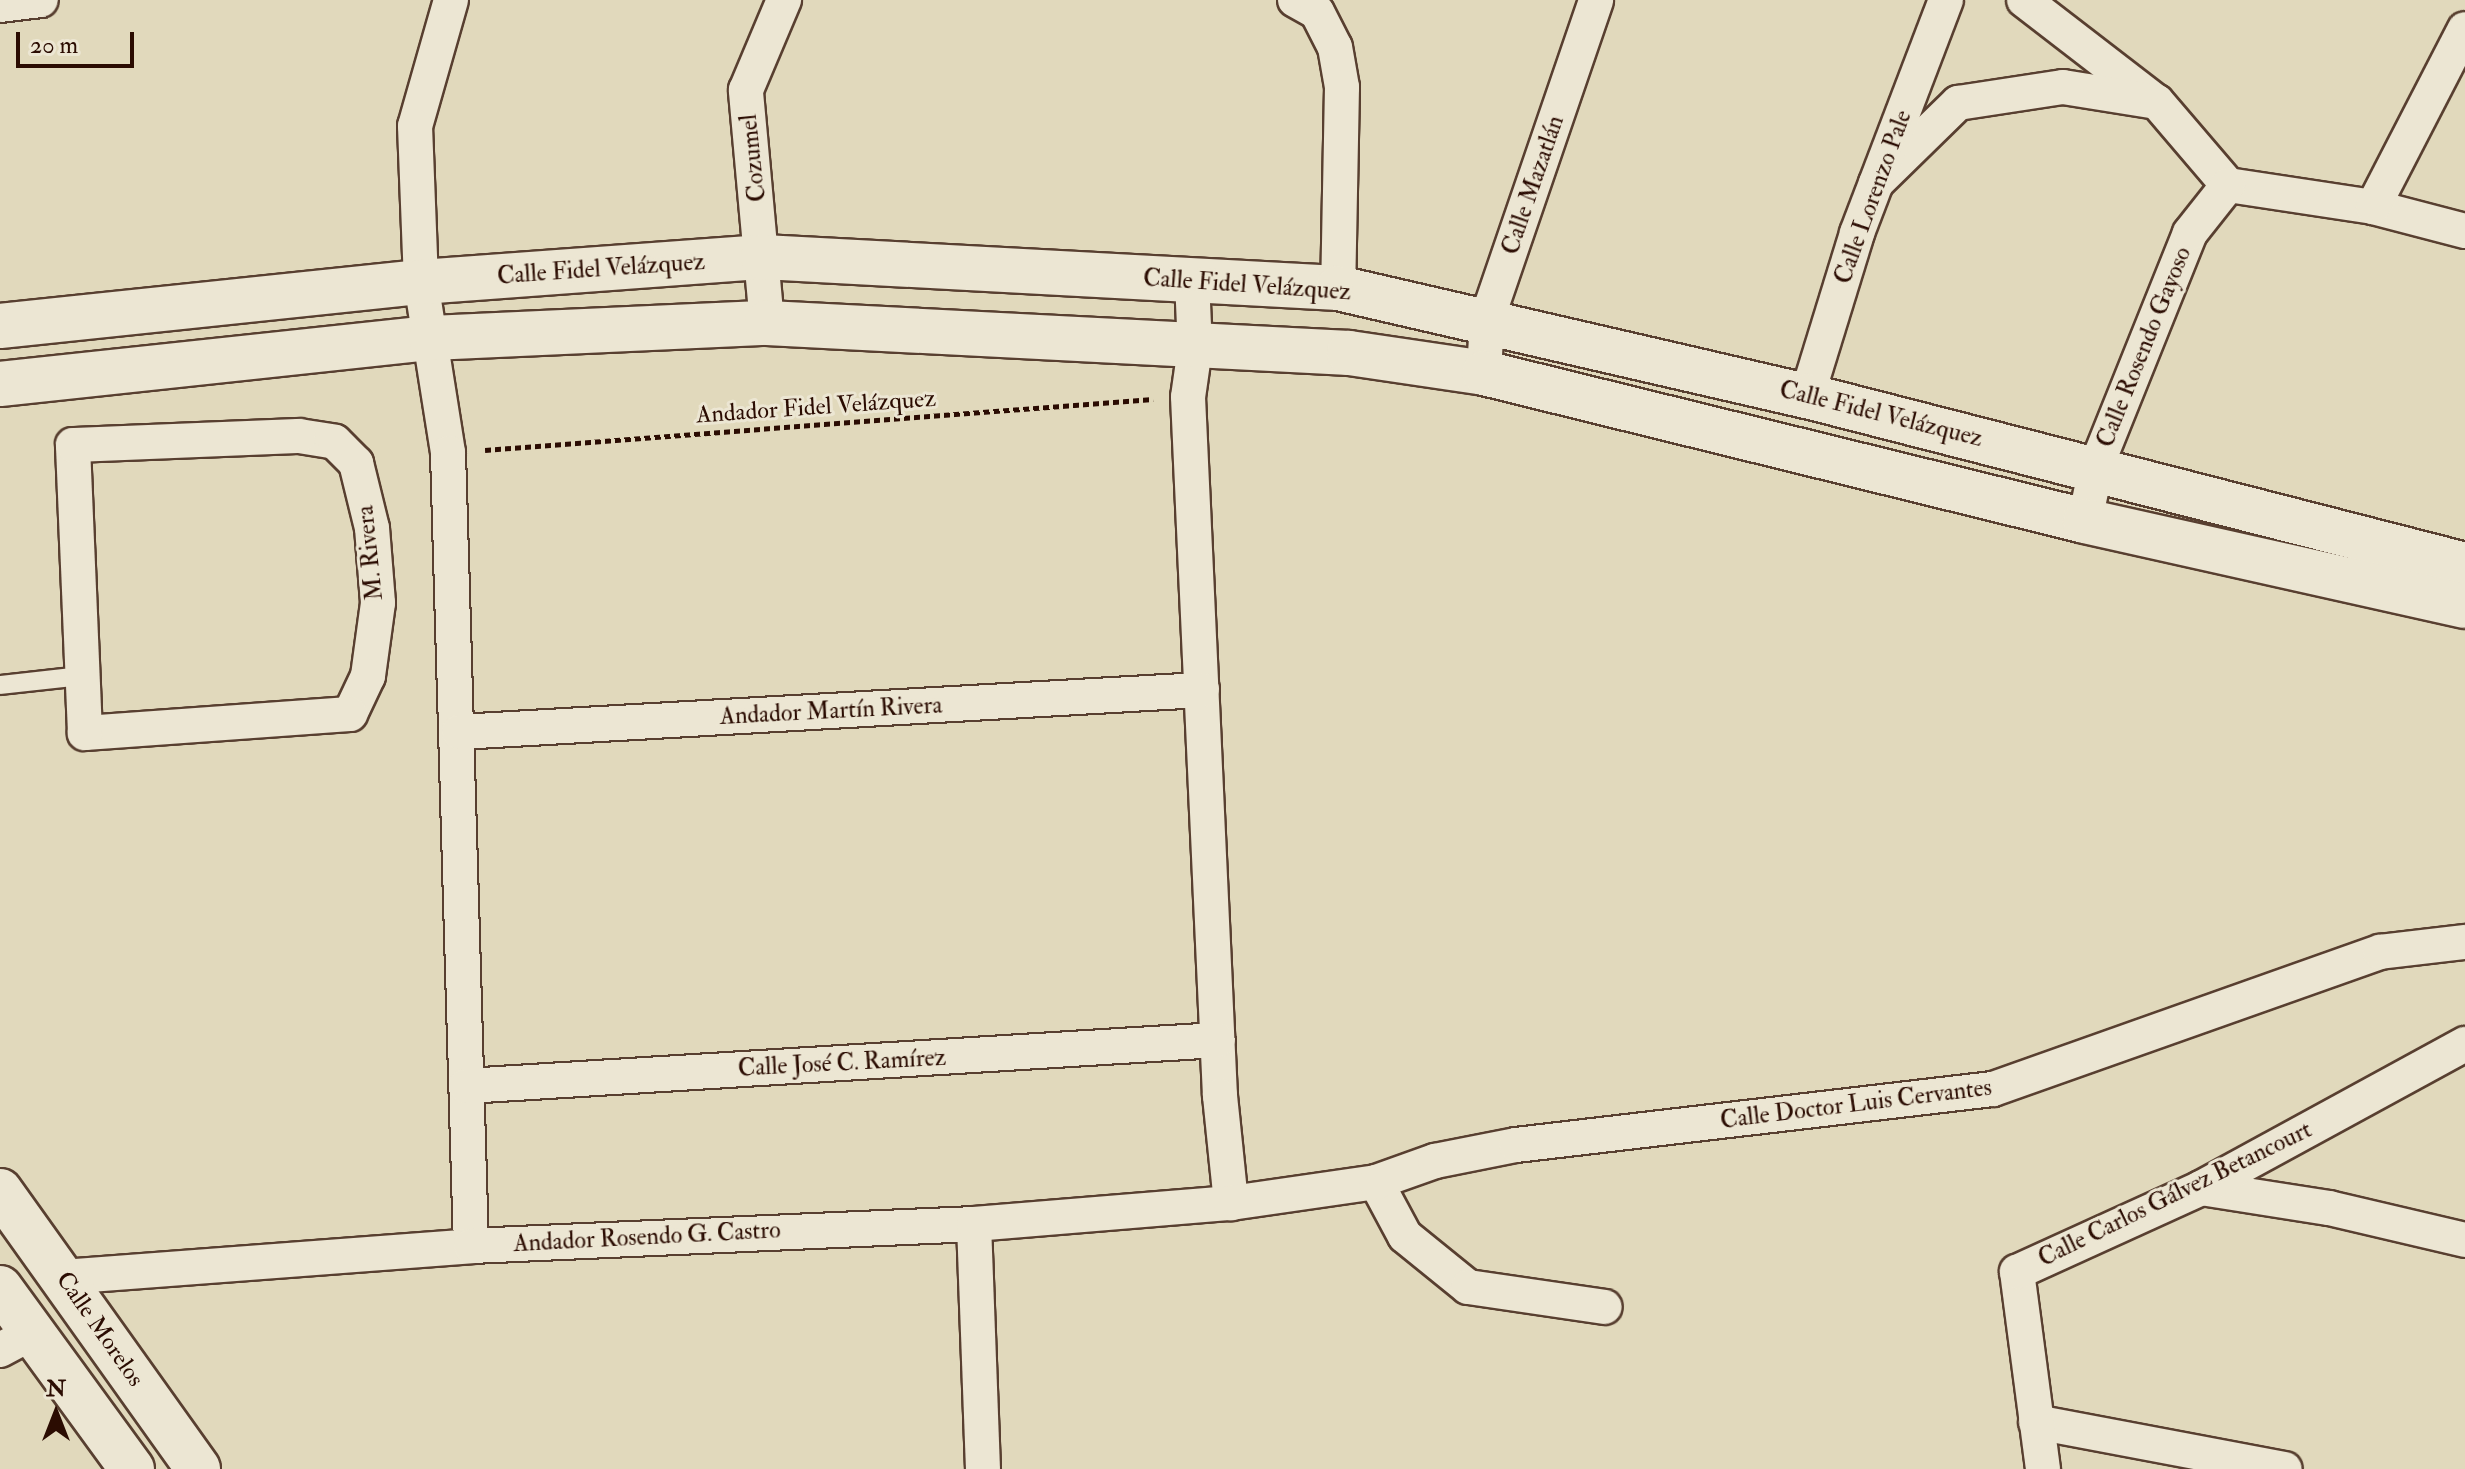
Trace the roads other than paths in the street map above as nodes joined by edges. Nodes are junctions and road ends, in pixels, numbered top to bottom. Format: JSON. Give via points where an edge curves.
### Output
{"nodes":[{"id":1,"x":41,"y":0,"type":"edge"},
{"id":2,"x":451,"y":0,"type":"edge"},
{"id":3,"x":784,"y":0,"type":"edge"},
{"id":4,"x":1295,"y":0,"type":"edge"},
{"id":5,"x":1596,"y":0,"type":"edge"},
{"id":6,"x":1946,"y":0,"type":"edge"},
{"id":7,"x":2024,"y":0,"type":"edge"},
{"id":8,"x":0,"y":5,"type":"edge"},
{"id":9,"x":2465,"y":29,"type":"edge"},
{"id":10,"x":2157,"y":102,"type":"junction"},
{"id":11,"x":1876,"y":183,"type":"junction"},
{"id":12,"x":2228,"y":185,"type":"junction"},
{"id":13,"x":2373,"y":207,"type":"junction"},
{"id":14,"x":2465,"y":231,"type":"edge"},
{"id":15,"x":763,"y":257,"type":"junction"},
{"id":16,"x":1192,"y":280,"type":"junction"},
{"id":17,"x":421,"y":282,"type":"junction"},
{"id":18,"x":1338,"y":288,"type":"junction"},
{"id":19,"x":1487,"y":319,"type":"junction"},
{"id":20,"x":767,"y":323,"type":"junction"},
{"id":21,"x":0,"y":326,"type":"edge"},
{"id":22,"x":431,"y":338,"type":"junction"},
{"id":23,"x":1195,"y":348,"type":"junction"},
{"id":24,"x":1484,"y":373,"type":"junction"},
{"id":25,"x":0,"y":384,"type":"edge"},
{"id":26,"x":1807,"y":396,"type":"junction"},
{"id":27,"x":2096,"y":467,"type":"junction"},
{"id":28,"x":2085,"y":521,"type":"junction"},
{"id":29,"x":2465,"y":565,"type":"edge"},
{"id":30,"x":2465,"y":606,"type":"edge"},
{"id":31,"x":82,"y":676,"type":"junction"},
{"id":32,"x":0,"y":685,"type":"edge"},
{"id":33,"x":1202,"y":690,"type":"junction"},
{"id":34,"x":459,"y":732,"type":"junction"},
{"id":35,"x":2465,"y":942,"type":"edge"},
{"id":36,"x":1218,"y":1040,"type":"junction"},
{"id":37,"x":2465,"y":1044,"type":"edge"},
{"id":38,"x":466,"y":1086,"type":"junction"},
{"id":39,"x":1376,"y":1182,"type":"junction"},
{"id":40,"x":2201,"y":1188,"type":"junction"},
{"id":41,"x":0,"y":1191,"type":"edge"},
{"id":42,"x":1231,"y":1203,"type":"junction"},
{"id":43,"x":974,"y":1224,"type":"junction"},
{"id":44,"x":2465,"y":1240,"type":"edge"},
{"id":45,"x":471,"y":1246,"type":"junction"},
{"id":46,"x":63,"y":1277,"type":"junction"},
{"id":47,"x":0,"y":1288,"type":"edge"},
{"id":48,"x":1605,"y":1307,"type":"dead end"},
{"id":49,"x":16,"y":1341,"type":"edge"},
{"id":50,"x":2036,"y":1422,"type":"junction"},
{"id":51,"x":132,"y":1469,"type":"edge"},
{"id":52,"x":198,"y":1469,"type":"edge"},
{"id":53,"x":983,"y":1469,"type":"edge"},
{"id":54,"x":2043,"y":1469,"type":"edge"},
{"id":55,"x":2285,"y":1469,"type":"edge"}],
"edges":[{"from":1,"to":8,"type":"street"},
{"from":2,"to":17,"type":"street","via":[[415,126]]},
{"from":3,"to":15,"type":"street","name":"Cozumel","via":[[746,90]]},
{"from":4,"to":18,"type":"street","via":[[1317,12],[1335,47],[1342,87]]},
{"from":5,"to":19,"type":"street","name":"Calle Mazatlán"},
{"from":6,"to":11,"type":"street","name":"Calle Lorenzo Pale"},
{"from":7,"to":10,"type":"street"},
{"from":9,"to":13,"type":"street"},
{"from":10,"to":11,"type":"street","via":[[2063,87],[1958,103]]},
{"from":10,"to":12,"type":"street"},
{"from":11,"to":26,"type":"street","name":"Calle Lorenzo Pale"},
{"from":12,"to":13,"type":"street"},
{"from":12,"to":27,"type":"street","name":"Calle Rosendo Gayoso","via":[[2190,233]]},
{"from":13,"to":14,"type":"street"},
{"from":15,"to":16,"type":"street","name":"Calle Fidel Velázquez"},
{"from":15,"to":17,"type":"street","name":"Calle Fidel Velázquez"},
{"from":15,"to":20,"type":"street","name":"Cozumel"},
{"from":16,"to":18,"type":"street","name":"Calle Fidel Velázquez"},
{"from":16,"to":23,"type":"street"},
{"from":17,"to":21,"type":"street","name":"Calle Fidel Velázquez"},
{"from":17,"to":22,"type":"street"},
{"from":18,"to":19,"type":"street","name":"Calle Fidel Velázquez"},
{"from":19,"to":24,"type":"street","name":"Calle Mazatlán"},
{"from":19,"to":26,"type":"street","name":"Calle Fidel Velázquez"},
{"from":20,"to":22,"type":"street"},
{"from":20,"to":23,"type":"street"},
{"from":22,"to":25,"type":"street"},
{"from":22,"to":34,"type":"street","via":[[448,453]]},
{"from":23,"to":24,"type":"street","via":[[1349,353]]},
{"from":23,"to":33,"type":"street","via":[[1188,397]]},
{"from":24,"to":28,"type":"street"},
{"from":26,"to":27,"type":"street","name":"Calle Fidel Velázquez"},
{"from":27,"to":28,"type":"street","name":"Calle Rosendo Gayoso"},
{"from":27,"to":29,"type":"street","name":"Calle Fidel Velázquez"},
{"from":28,"to":30,"type":"street"},
{"from":31,"to":31,"type":"street","name":"M. Rivera","via":[[73,445],[299,436],[335,442],[356,463],[372,528],[378,603],[368,676],[350,714],[85,733]]},
{"from":31,"to":32,"type":"lane"},
{"from":33,"to":34,"type":"street","name":"Andador Martín Rivera"},
{"from":33,"to":36,"type":"street"},
{"from":34,"to":38,"type":"street"},
{"from":35,"to":39,"type":"street","name":"Calle Doctor Luis Cervantes","via":[[2380,952],[1993,1089],[1516,1145],[1435,1161]]},
{"from":36,"to":38,"type":"street","name":"Calle José C. Ramírez"},
{"from":36,"to":42,"type":"street"},
{"from":37,"to":40,"type":"street","name":"Calle Carlos Gálvez Betancourt"},
{"from":38,"to":45,"type":"street"},
{"from":39,"to":42,"type":"street","name":"Calle Doctor Luis Cervantes"},
{"from":39,"to":48,"type":"street","via":[[1405,1236],[1468,1287]]},
{"from":40,"to":44,"type":"street","via":[[2329,1208]]},
{"from":40,"to":50,"type":"street","name":"Calle Carlos Gálvez Betancourt","via":[[2017,1272]]},
{"from":41,"to":46,"type":"street","name":"Calle Morelos"},
{"from":42,"to":43,"type":"street","name":"Andador Rosendo G. Castro"},
{"from":43,"to":45,"type":"street","name":"Andador Rosendo G. Castro"},
{"from":43,"to":53,"type":"street"},
{"from":45,"to":46,"type":"street","name":"Andador Rosendo G. Castro"},
{"from":46,"to":52,"type":"street","name":"Calle Morelos"},
{"from":47,"to":49,"type":"street"},
{"from":49,"to":51,"type":"street"},
{"from":50,"to":54,"type":"street","name":"Calle Carlos Gálvez Betancourt"},
{"from":50,"to":55,"type":"street"}]}
